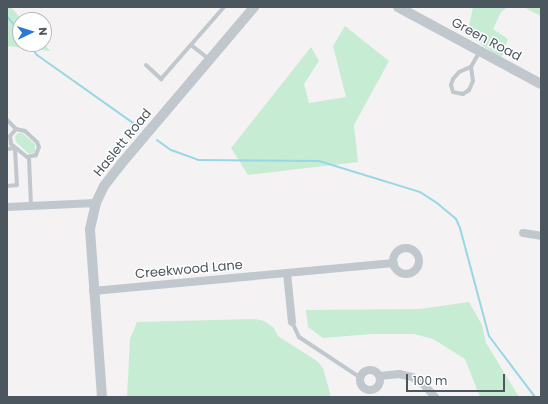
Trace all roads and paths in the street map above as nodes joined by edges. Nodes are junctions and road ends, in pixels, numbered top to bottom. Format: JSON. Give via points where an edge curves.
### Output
{"nodes":[{"id":1,"x":224,"y":7,"type":"edge"},
{"id":2,"x":254,"y":7,"type":"edge"},
{"id":3,"x":398,"y":7,"type":"edge"},
{"id":4,"x":190,"y":45,"type":"junction"},
{"id":5,"x":480,"y":51,"type":"junction"},
{"id":6,"x":210,"y":61,"type":"junction"},
{"id":7,"x":146,"y":65,"type":"dead end"},
{"id":8,"x":471,"y":68,"type":"junction"},
{"id":9,"x":541,"y":84,"type":"edge"},
{"id":10,"x":7,"y":120,"type":"edge"},
{"id":11,"x":15,"y":130,"type":"junction"},
{"id":12,"x":7,"y":131,"type":"edge"},
{"id":13,"x":15,"y":148,"type":"junction"},
{"id":14,"x":7,"y":149,"type":"edge"},
{"id":15,"x":29,"y":158,"type":"junction"},
{"id":16,"x":7,"y":186,"type":"edge"},
{"id":17,"x":96,"y":203,"type":"junction"},
{"id":18,"x":31,"y":206,"type":"junction"},
{"id":19,"x":7,"y":207,"type":"edge"},
{"id":20,"x":524,"y":233,"type":"dead end"},
{"id":21,"x":541,"y":236,"type":"edge"},
{"id":22,"x":394,"y":263,"type":"dead end"},
{"id":23,"x":287,"y":273,"type":"junction"},
{"id":24,"x":93,"y":291,"type":"junction"},
{"id":25,"x":292,"y":322,"type":"joint"},
{"id":26,"x":380,"y":376,"type":"junction"},
{"id":27,"x":361,"y":378,"type":"junction"},
{"id":28,"x":102,"y":397,"type":"edge"},
{"id":29,"x":435,"y":397,"type":"edge"}],
"edges":[{"from":1,"to":4,"type":"lane"},
{"from":2,"to":6,"type":"street","name":"Haslett Road"},
{"from":3,"to":5,"type":"street","name":"Green Road"},
{"from":4,"to":6,"type":"lane"},
{"from":4,"to":7,"type":"lane","via":[[161,79]]},
{"from":5,"to":8,"type":"lane"},
{"from":5,"to":9,"type":"street","name":"Green Road"},
{"from":6,"to":17,"type":"street","name":"Haslett Road","via":[[121,164],[104,186]]},
{"from":8,"to":8,"type":"lane","via":[[459,72],[453,79],[453,92],[463,94],[469,90],[473,81]]},
{"from":10,"to":11,"type":"lane"},
{"from":11,"to":12,"type":"lane"},
{"from":11,"to":13,"type":"lane","via":[[9,139]]},
{"from":11,"to":15,"type":"lane","via":[[25,131],[39,144],[38,153]]},
{"from":13,"to":14,"type":"lane"},
{"from":13,"to":15,"type":"lane"},
{"from":13,"to":16,"type":"lane","via":[[16,185]]},
{"from":15,"to":18,"type":"lane"},
{"from":17,"to":18,"type":"street"},
{"from":17,"to":24,"type":"street","name":"Haslett Road","via":[[90,229]]},
{"from":18,"to":19,"type":"street"},
{"from":20,"to":21,"type":"street"},
{"from":22,"to":23,"type":"street","name":"Creekwood Lane"},
{"from":23,"to":24,"type":"street","name":"Creekwood Lane"},
{"from":23,"to":25,"type":"street"},
{"from":24,"to":28,"type":"street","name":"Haslett Road"},
{"from":25,"to":27,"type":"lane","via":[[299,337]]},
{"from":26,"to":27,"type":"street","via":[[370,370],[364,372]]},
{"from":26,"to":27,"type":"street","via":[[379,385],[371,390],[362,386]]},
{"from":26,"to":29,"type":"street","via":[[399,374],[412,377]]}]}
